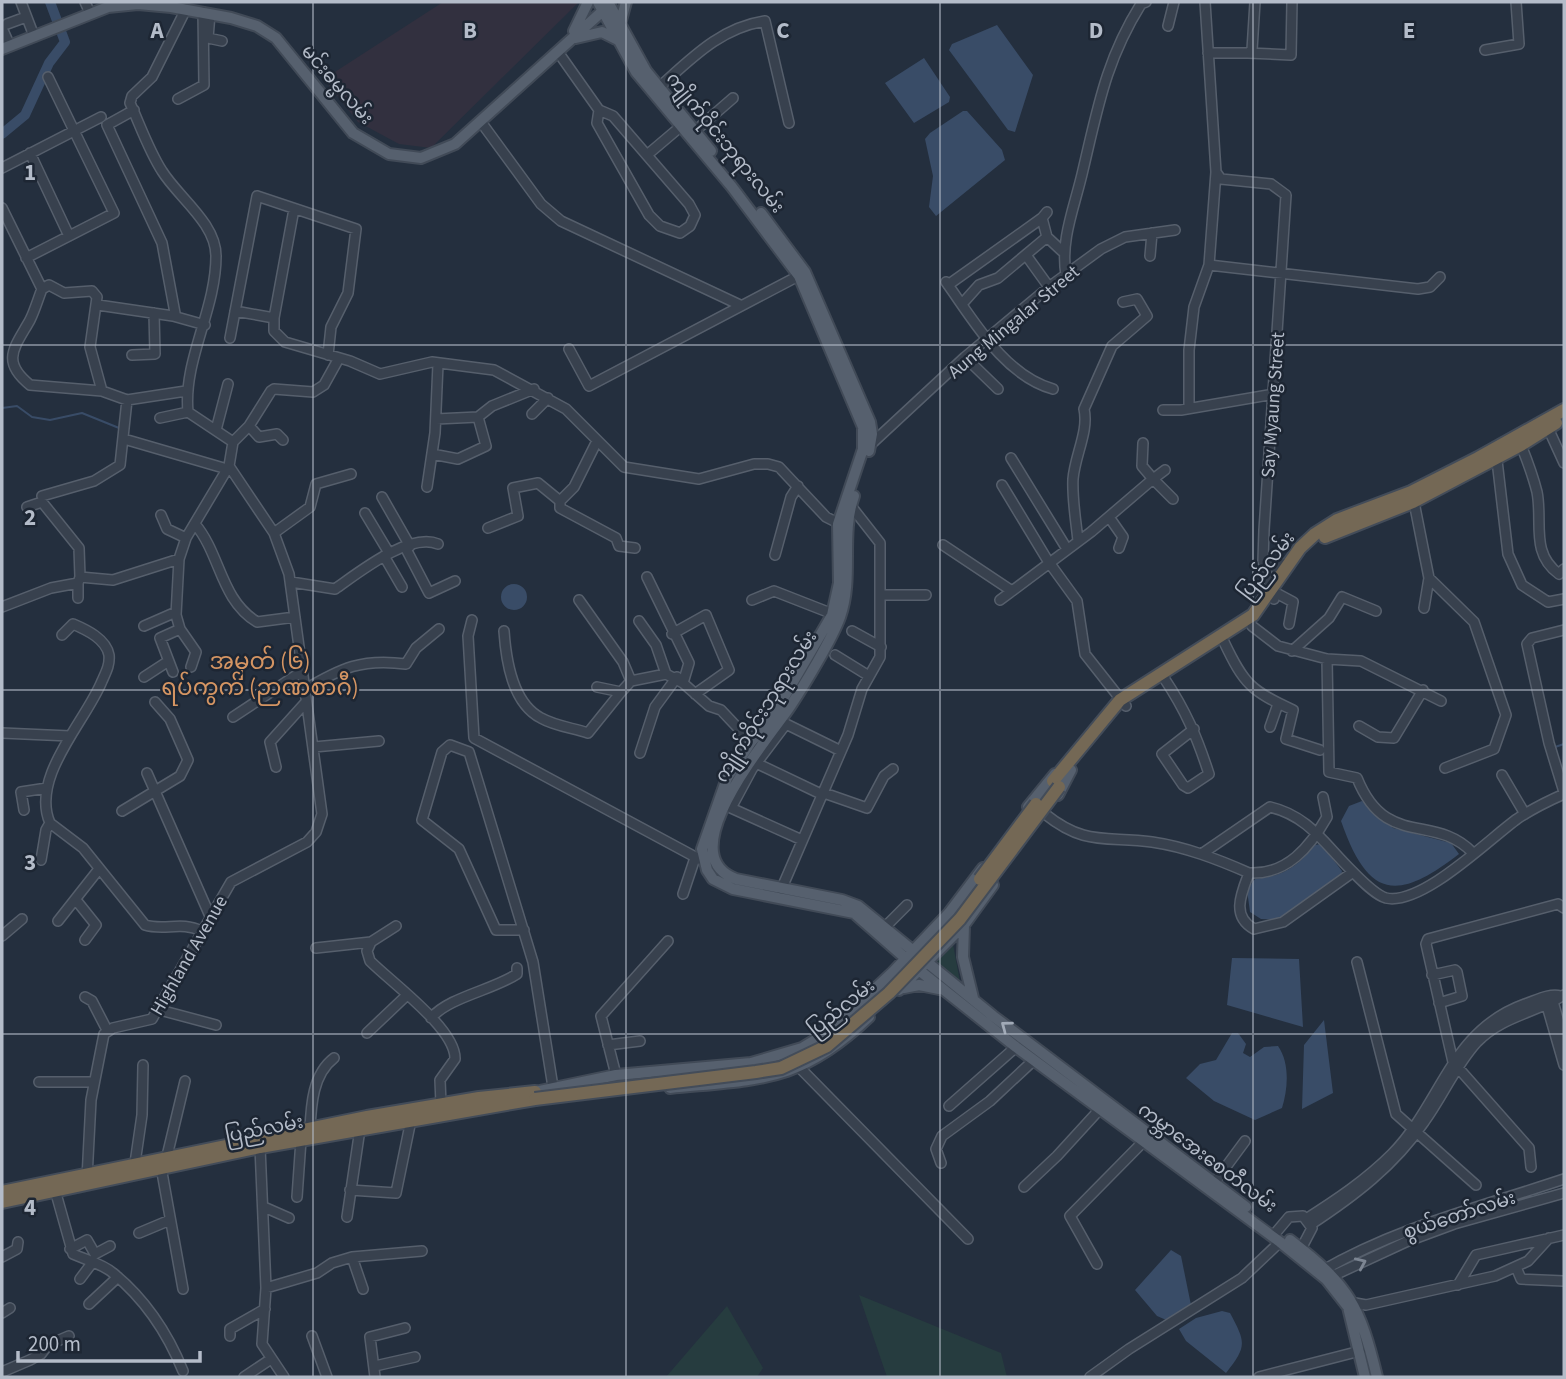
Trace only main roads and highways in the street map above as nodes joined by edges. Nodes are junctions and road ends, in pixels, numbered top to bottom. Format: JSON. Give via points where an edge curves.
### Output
{"nodes":[{"id":1,"x":588,"y":2,"type":"edge"},
{"id":2,"x":626,"y":2,"type":"edge"},
{"id":3,"x":607,"y":4,"type":"edge"},
{"id":4,"x":620,"y":24,"type":"junction"},
{"id":5,"x":617,"y":39,"type":"junction"},
{"id":6,"x":570,"y":40,"type":"junction"},
{"id":7,"x":6,"y":48,"type":"edge"},
{"id":8,"x":655,"y":90,"type":"junction"},
{"id":9,"x":684,"y":124,"type":"junction"},
{"id":10,"x":802,"y":274,"type":"junction"},
{"id":11,"x":1564,"y":410,"type":"edge"},
{"id":12,"x":1564,"y":417,"type":"edge"},
{"id":13,"x":867,"y":447,"type":"junction"},
{"id":14,"x":1496,"y":453,"type":"junction"},
{"id":15,"x":1413,"y":497,"type":"junction"},
{"id":16,"x":842,"y":525,"type":"junction"},
{"id":17,"x":1274,"y":595,"type":"junction"},
{"id":18,"x":1123,"y":703,"type":"junction"},
{"id":19,"x":1068,"y":768,"type":"junction"},
{"id":20,"x":702,"y":859,"type":"junction"},
{"id":21,"x":964,"y":925,"type":"junction"},
{"id":22,"x":929,"y":935,"type":"junction"},
{"id":23,"x":889,"y":936,"type":"junction"},
{"id":24,"x":909,"y":954,"type":"junction"},
{"id":25,"x":924,"y":967,"type":"junction"},
{"id":26,"x":893,"y":972,"type":"junction"},
{"id":27,"x":942,"y":990,"type":"junction"},
{"id":28,"x":898,"y":991,"type":"junction"},
{"id":29,"x":973,"y":999,"type":"junction"},
{"id":30,"x":802,"y":1048,"type":"junction"},
{"id":31,"x":800,"y":1068,"type":"junction"},
{"id":32,"x":1076,"y":1085,"type":"junction"},
{"id":33,"x":534,"y":1096,"type":"junction"},
{"id":34,"x":1142,"y":1135,"type":"junction"},
{"id":35,"x":164,"y":1162,"type":"junction"},
{"id":36,"x":87,"y":1178,"type":"junction"},
{"id":37,"x":2,"y":1192,"type":"edge"},
{"id":38,"x":2,"y":1202,"type":"edge"},
{"id":39,"x":1277,"y":1236,"type":"junction"},
{"id":40,"x":1326,"y":1274,"type":"junction"},
{"id":41,"x":1365,"y":1377,"type":"edge"},
{"id":42,"x":1377,"y":1377,"type":"edge"}],
"edges":[{"from":1,"to":6,"type":"main road"},
{"from":2,"to":4,"type":"main road"},
{"from":3,"to":4,"type":"main road","name":"ကျိုက်ဝိုင်းဘုရားလမ်း"},
{"from":3,"to":5,"type":"main road","name":"ကျိုက်ဝိုင်းဘုရားလမ်း"},
{"from":3,"to":6,"type":"main road","name":"မင်းဓမ္မလမ်း"},
{"from":4,"to":8,"type":"main road","name":"ကျိုက်ဝိုင်းဘုရားလမ်း"},
{"from":5,"to":6,"type":"main road","via":[[593,32]]},
{"from":5,"to":8,"type":"main road","name":"ကျိုက်ဝိုင်းဘုရားလမ်း"},
{"from":6,"to":7,"type":"main road","name":"မင်းဓမ္မလမ်း","via":[[455,144],[421,158],[389,154],[345,125],[276,38],[257,26],[186,9],[138,4],[108,7]]},
{"from":8,"to":9,"type":"main road","name":"ကျိုက်ဝိုင်းဘုရားလမ်း"},
{"from":9,"to":10,"type":"main road","name":"ကျိုက်ဝိုင်းဘုရားလမ်း"},
{"from":9,"to":10,"type":"main road","name":"ကျိုက်ဝိုင်းဘုရားလမ်း","via":[[695,131]]},
{"from":10,"to":13,"type":"main road","name":"ကျိုက်ဝိုင်းဘုရားလမ်း","via":[[872,434]]},
{"from":11,"to":14,"type":"highway","name":"ပြည်လမ်း"},
{"from":12,"to":14,"type":"highway","name":"ပြည်လမ်း","via":[[1521,445]]},
{"from":13,"to":16,"type":"main road"},
{"from":13,"to":16,"type":"main road","name":"ကျိုက်ဝိုင်းဘုရားလမ်း"},
{"from":14,"to":15,"type":"highway","name":"ပြည်လမ်း"},
{"from":15,"to":17,"type":"highway","name":"ပြည်လမ်း","via":[[1319,540]]},
{"from":15,"to":17,"type":"highway","name":"ပြည်လမ်း","via":[[1337,520],[1307,541],[1290,562]]},
{"from":16,"to":20,"type":"main road","name":"ကျိုက်ဝိုင်းဘုရားလမ်း","via":[[836,616],[780,721],[727,778],[705,835]]},
{"from":17,"to":18,"type":"highway","name":"ပြည်လမ်း","via":[[1246,621]]},
{"from":17,"to":18,"type":"highway","name":"ပြည်လမ်း","via":[[1252,626]]},
{"from":18,"to":19,"type":"highway","name":"ပြည်လမ်း"},
{"from":19,"to":21,"type":"main road","name":"ပြည်လမ်း","via":[[1045,814]]},
{"from":19,"to":22,"type":"main road","name":"ပြည်လမ်း","via":[[1049,780]]},
{"from":19,"to":33,"type":"highway","name":"ပြည်လမ်း","bridge":true,"via":[[955,916],[825,1042],[779,1063]]},
{"from":20,"to":23,"type":"main road","via":[[730,877],[858,906]]},
{"from":20,"to":23,"type":"main road","via":[[713,879],[724,885],[854,913]]},
{"from":21,"to":25,"type":"main road","name":"ပြည်လမ်း"},
{"from":21,"to":29,"type":"main road","via":[[963,957]]},
{"from":22,"to":23,"type":"main road"},
{"from":22,"to":24,"type":"main road","name":"ပြည်လမ်း"},
{"from":23,"to":24,"type":"main road"},
{"from":23,"to":26,"type":"main road"},
{"from":24,"to":25,"type":"main road"},
{"from":24,"to":26,"type":"main road","name":"ပြည်လမ်း"},
{"from":25,"to":27,"type":"main road","name":"ကမ္ဘာအေးစေတီလမ်း"},
{"from":25,"to":28,"type":"main road","name":"ပြည်လမ်း"},
{"from":25,"to":29,"type":"main road","name":"ကမ္ဘာအေးစေတီလမ်း"},
{"from":26,"to":30,"type":"main road","name":"ပြည်လမ်း","via":[[830,1031]]},
{"from":27,"to":28,"type":"main road","via":[[919,985]]},
{"from":27,"to":32,"type":"main road","name":"ကမ္ဘာအေးစေတီလမ်း","via":[[1034,1060]]},
{"from":28,"to":31,"type":"main road","name":"ပြည်လမ်း","via":[[850,1036]]},
{"from":32,"to":29,"type":"main road","name":"ကမ္ဘာအေးစေတီလမ်း","one_way":true},
{"from":30,"to":31,"type":"main road"},
{"from":30,"to":33,"type":"main road","name":"ပြည်လမ်း","via":[[751,1063],[616,1076],[553,1087]]},
{"from":31,"to":33,"type":"main road","name":"ပြည်လမ်း","via":[[737,1083],[553,1102]]},
{"from":32,"to":34,"type":"main road","name":"ကမ္ဘာအေးစေတီလမ်း"},
{"from":32,"to":34,"type":"main road","name":"ကမ္ဘာအေးစေတီလမ်း","via":[[1100,1109]]},
{"from":33,"to":35,"type":"highway","name":"ပြည်လမ်း"},
{"from":33,"to":35,"type":"highway","name":"ပြည်လမ်း","via":[[441,1104]]},
{"from":34,"to":39,"type":"main road","name":"ကမ္ဘာအေးစေတီလမ်း"},
{"from":35,"to":36,"type":"highway","name":"ပြည်လမ်း"},
{"from":35,"to":36,"type":"highway","name":"ပြည်လမ်း","via":[[135,1163]]},
{"from":36,"to":37,"type":"highway","name":"ပြည်လမ်း"},
{"from":36,"to":38,"type":"highway","name":"ပြည်လမ်း"},
{"from":39,"to":40,"type":"main road","name":"ကမ္ဘာအေးစေတီလမ်း"},
{"from":39,"to":40,"type":"main road","name":"ကမ္ဘာအေးစေတီလမ်း","via":[[1301,1249]]},
{"from":40,"to":41,"type":"main road","name":"ကမ္ဘာအေးစေတီလမ်း","via":[[1348,1307]]},
{"from":40,"to":42,"type":"main road","name":"ကမ္ဘာအေးစေတီလမ်း","via":[[1355,1303]]}]}
